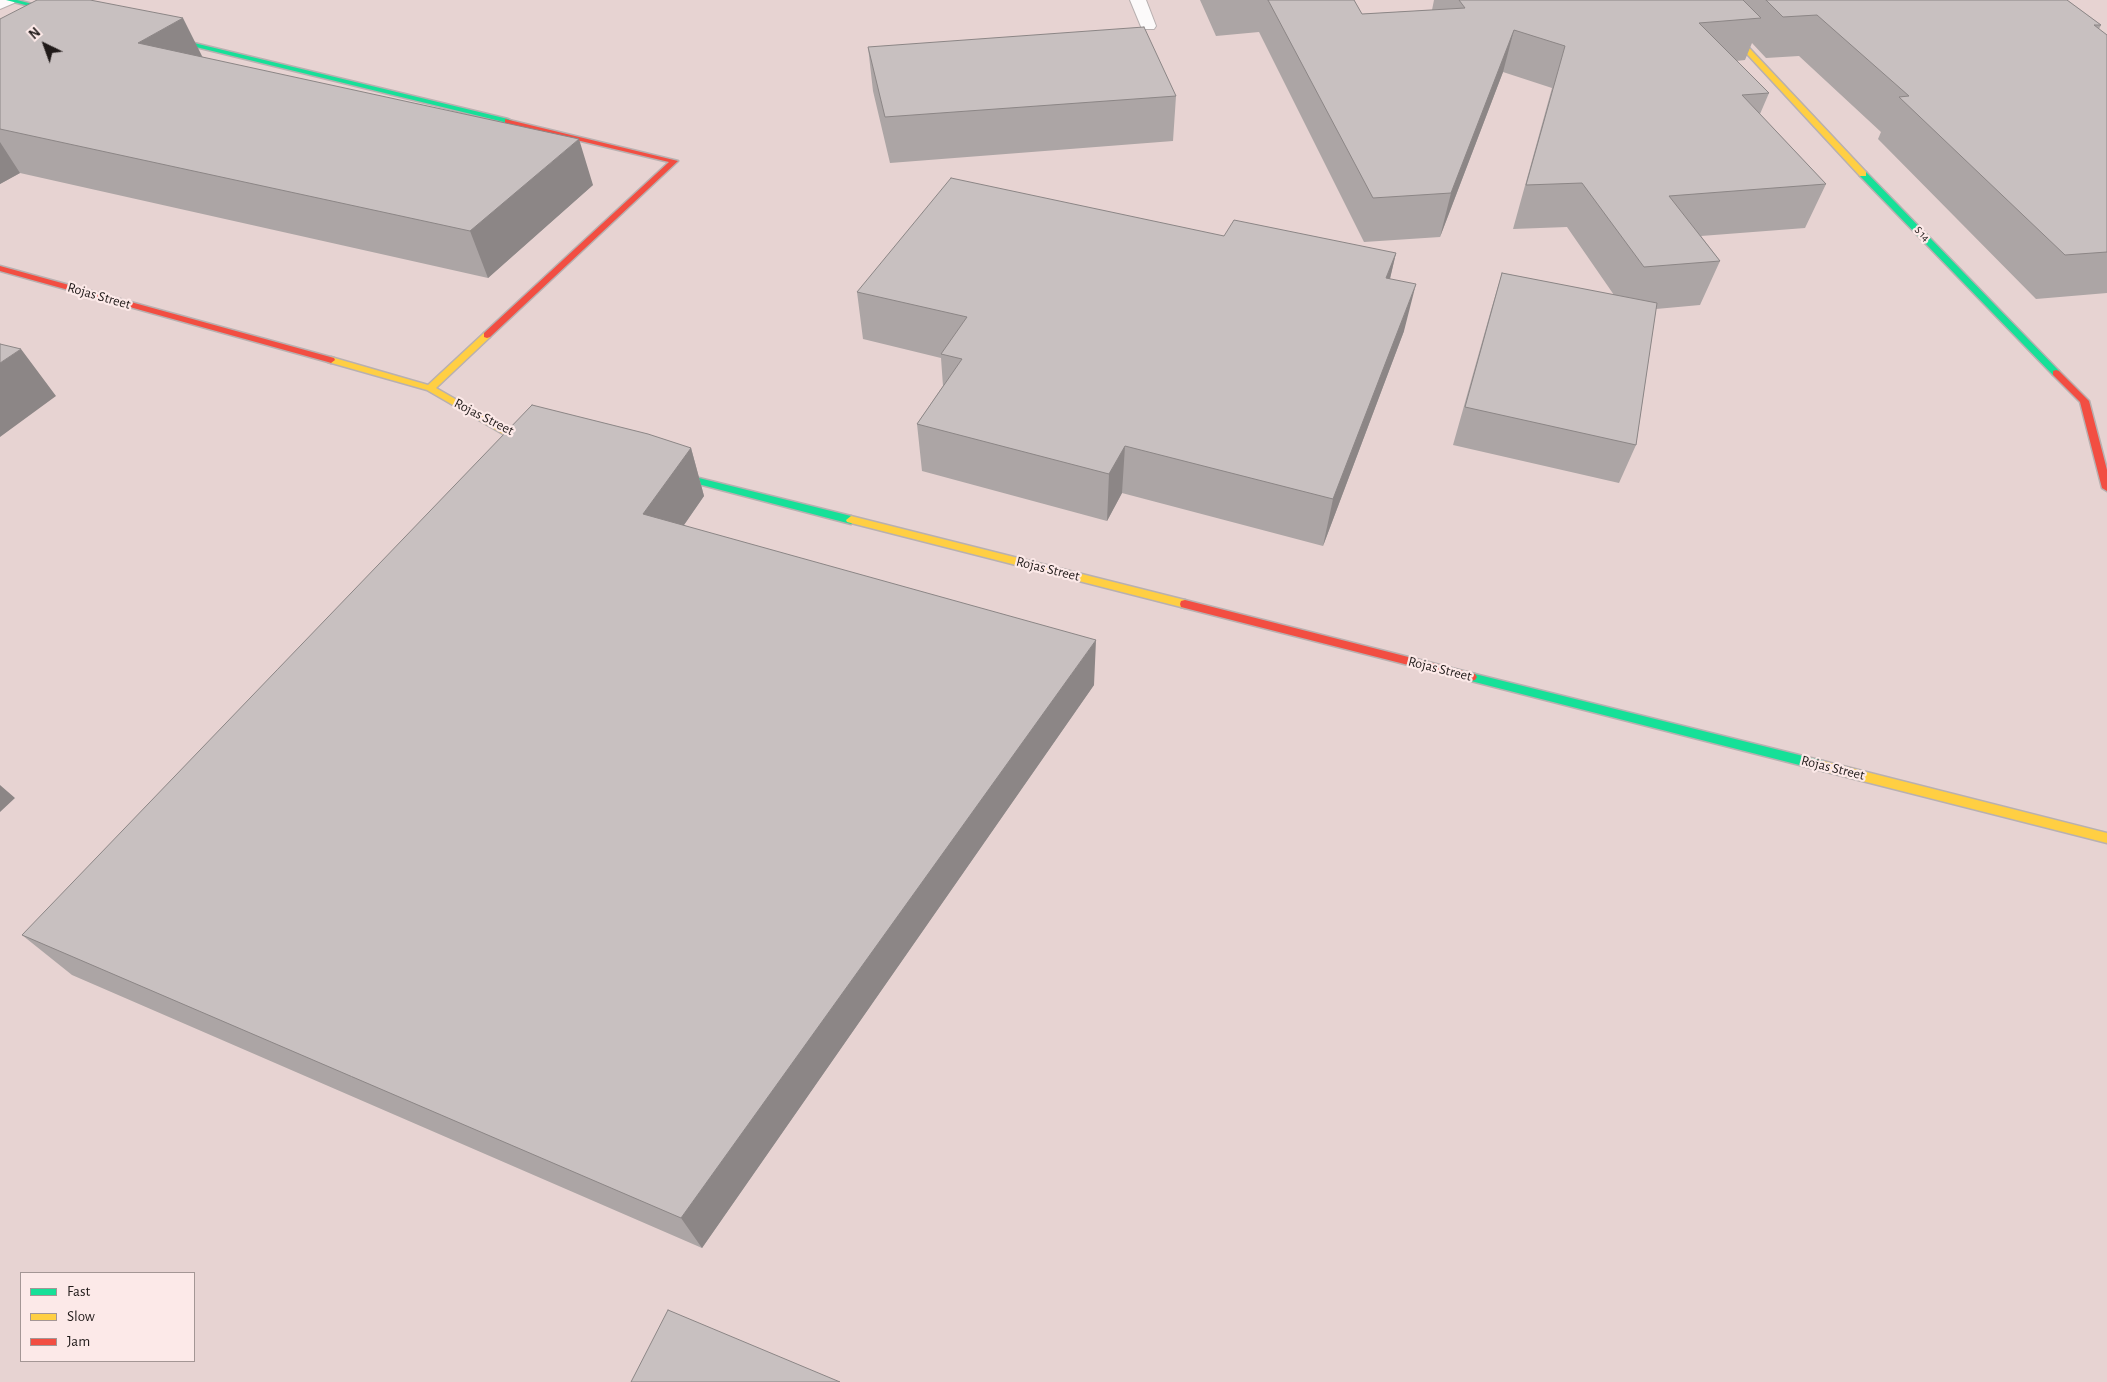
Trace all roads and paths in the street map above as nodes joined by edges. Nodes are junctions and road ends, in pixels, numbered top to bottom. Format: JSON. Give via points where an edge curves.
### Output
{"nodes":[{"id":1,"x":9,"y":0,"type":"edge"},
{"id":2,"x":1138,"y":0,"type":"edge"},
{"id":3,"x":1700,"y":0,"type":"edge"},
{"id":4,"x":0,"y":4,"type":"edge"},
{"id":5,"x":76,"y":16,"type":"edge"},
{"id":6,"x":1148,"y":26,"type":"dead end"},
{"id":7,"x":154,"y":35,"type":"edge"},
{"id":8,"x":0,"y":268,"type":"edge"},
{"id":9,"x":430,"y":388,"type":"junction"},
{"id":10,"x":558,"y":445,"type":"edge"},
{"id":11,"x":654,"y":469,"type":"edge"},
{"id":12,"x":2107,"y":488,"type":"edge"},
{"id":13,"x":2107,"y":838,"type":"edge"}],
"edges":[{"from":1,"to":4,"type":"street"},
{"from":1,"to":5,"type":"street"},
{"from":2,"to":6,"type":"street"},
{"from":3,"to":12,"type":"street","name":"S 14","via":[[1834,145],[2084,401]]},
{"from":7,"to":9,"type":"street","via":[[674,161]]},
{"from":8,"to":9,"type":"street","name":"Rojas Street"},
{"from":9,"to":10,"type":"street","name":"Rojas Street","via":[[506,432]]},
{"from":11,"to":13,"type":"street","name":"Rojas Street"}]}
